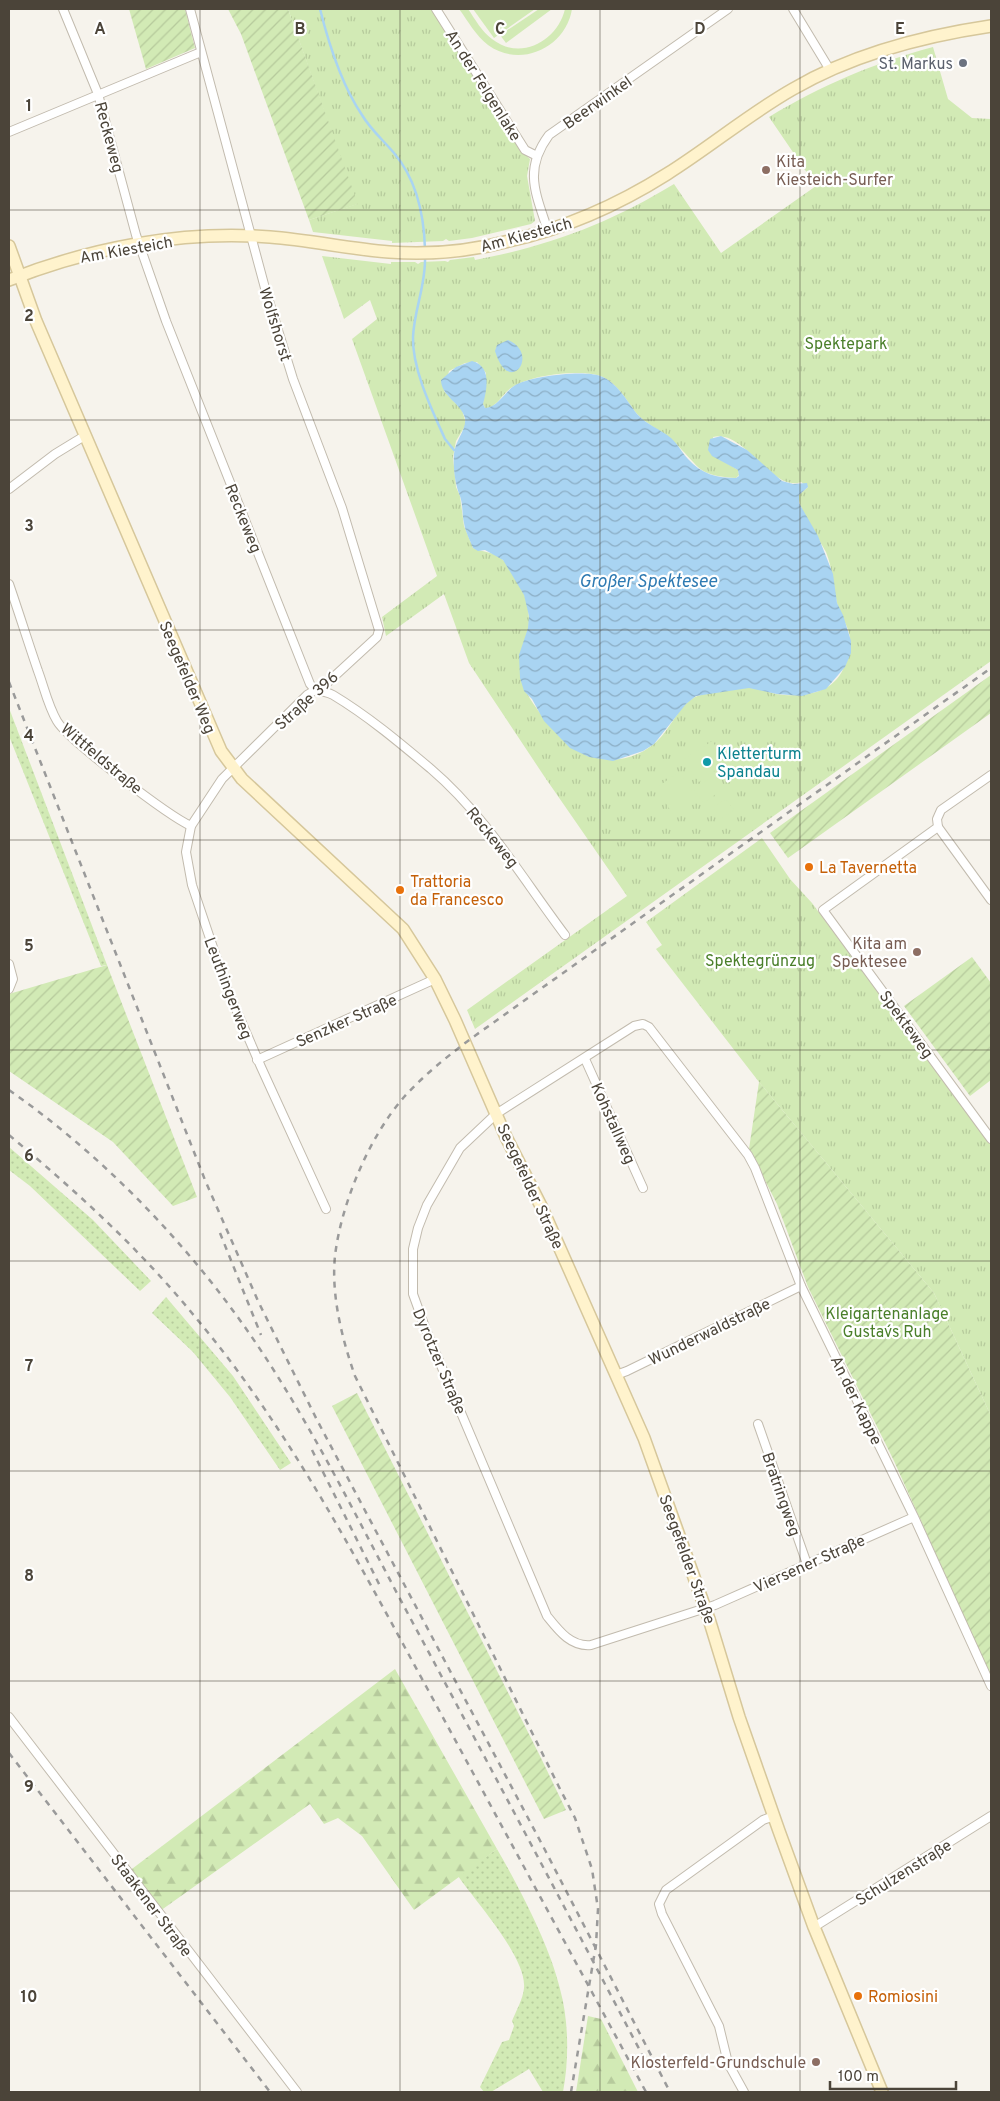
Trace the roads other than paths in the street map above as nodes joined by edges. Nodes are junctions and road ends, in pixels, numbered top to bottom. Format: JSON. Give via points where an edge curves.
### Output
{"nodes":[{"id":1,"x":63,"y":9,"type":"edge"},
{"id":2,"x":190,"y":9,"type":"edge"},
{"id":3,"x":436,"y":9,"type":"edge"},
{"id":4,"x":728,"y":9,"type":"edge"},
{"id":5,"x":793,"y":9,"type":"edge"},
{"id":6,"x":991,"y":26,"type":"edge"},
{"id":7,"x":202,"y":52,"type":"junction"},
{"id":8,"x":830,"y":70,"type":"junction"},
{"id":9,"x":98,"y":94,"type":"junction"},
{"id":10,"x":9,"y":132,"type":"edge"},
{"id":11,"x":537,"y":156,"type":"junction"},
{"id":12,"x":548,"y":231,"type":"junction"},
{"id":13,"x":250,"y":236,"type":"junction"},
{"id":14,"x":138,"y":244,"type":"junction"},
{"id":15,"x":9,"y":246,"type":"edge"},
{"id":16,"x":14,"y":278,"type":"edge"},
{"id":17,"x":86,"y":435,"type":"junction"},
{"id":18,"x":9,"y":489,"type":"edge"},
{"id":19,"x":9,"y":584,"type":"edge"},
{"id":20,"x":380,"y":634,"type":"joint"},
{"id":21,"x":315,"y":689,"type":"junction"},
{"id":22,"x":233,"y":769,"type":"junction"},
{"id":23,"x":991,"y":775,"type":"edge"},
{"id":24,"x":191,"y":826,"type":"junction"},
{"id":25,"x":938,"y":827,"type":"junction"},
{"id":26,"x":991,"y":900,"type":"edge"},
{"id":27,"x":565,"y":935,"type":"dead end"},
{"id":28,"x":9,"y":964,"type":"edge"},
{"id":29,"x":435,"y":979,"type":"junction"},
{"id":30,"x":10,"y":988,"type":"edge"},
{"id":31,"x":643,"y":1024,"type":"joint"},
{"id":32,"x":466,"y":1042,"type":"joint"},
{"id":33,"x":585,"y":1059,"type":"junction"},
{"id":34,"x":257,"y":1060,"type":"junction"},
{"id":35,"x":496,"y":1114,"type":"junction"},
{"id":36,"x":991,"y":1138,"type":"edge"},
{"id":37,"x":643,"y":1188,"type":"dead end"},
{"id":38,"x":326,"y":1209,"type":"dead end"},
{"id":39,"x":801,"y":1286,"type":"junction"},
{"id":40,"x":616,"y":1374,"type":"junction"},
{"id":41,"x":758,"y":1424,"type":"dead end"},
{"id":42,"x":914,"y":1517,"type":"junction"},
{"id":43,"x":807,"y":1564,"type":"junction"},
{"id":44,"x":704,"y":1607,"type":"junction"},
{"id":45,"x":991,"y":1686,"type":"edge"},
{"id":46,"x":9,"y":1717,"type":"edge"},
{"id":47,"x":774,"y":1816,"type":"junction"},
{"id":48,"x":991,"y":1816,"type":"edge"},
{"id":49,"x":814,"y":1927,"type":"junction"},
{"id":50,"x":883,"y":2091,"type":"edge"},
{"id":51,"x":297,"y":2092,"type":"edge"},
{"id":52,"x":744,"y":2092,"type":"edge"}],
"edges":[{"from":1,"to":9,"type":"street","name":"Reckeweg"},
{"from":2,"to":7,"type":"street","name":"Wolfshorst"},
{"from":3,"to":11,"type":"street","name":"An der Felgenlake","via":[[525,150]]},
{"from":4,"to":11,"type":"street","name":"Beerwinkel","via":[[550,136]]},
{"from":5,"to":8,"type":"street"},
{"from":6,"to":8,"type":"street","name":"Am Kiesteich","via":[[896,46]]},
{"from":7,"to":9,"type":"street"},
{"from":7,"to":13,"type":"street","name":"Wolfshorst"},
{"from":8,"to":12,"type":"street","name":"Am Kiesteich","via":[[793,89],[636,193],[597,213]]},
{"from":9,"to":10,"type":"street"},
{"from":9,"to":14,"type":"street","name":"Reckeweg"},
{"from":11,"to":12,"type":"street","name":"Beerwinkel","via":[[533,173],[534,191]]},
{"from":12,"to":13,"type":"street","name":"Am Kiesteich","via":[[473,248],[391,252]]},
{"from":13,"to":14,"type":"street","name":"Am Kiesteich","via":[[208,236]]},
{"from":13,"to":20,"type":"street","name":"Wolfshorst","via":[[293,378],[363,570]]},
{"from":14,"to":16,"type":"street","name":"Am Kiesteich","via":[[101,251]]},
{"from":14,"to":21,"type":"street","name":"Reckeweg","via":[[173,340],[310,684]]},
{"from":15,"to":16,"type":"street","name":"Seegefelder Weg"},
{"from":16,"to":17,"type":"street","name":"Seegefelder Weg"},
{"from":17,"to":18,"type":"street"},
{"from":17,"to":22,"type":"street","name":"Seegefelder Weg","via":[[216,742]]},
{"from":19,"to":24,"type":"street","name":"Wittfeldstraße","via":[[58,723],[167,812]]},
{"from":20,"to":21,"type":"street","name":"Straße 396","via":[[326,683]]},
{"from":21,"to":22,"type":"street","name":"Straße 396"},
{"from":21,"to":27,"type":"street","name":"Reckeweg","via":[[332,695],[364,716],[446,783],[487,827]]},
{"from":22,"to":24,"type":"street","name":"Leuthingerweg","via":[[222,779]]},
{"from":22,"to":29,"type":"street","name":"Seegefelder Weg","via":[[395,921],[413,942]]},
{"from":23,"to":25,"type":"street","via":[[942,810],[937,819]]},
{"from":24,"to":34,"type":"street","name":"Leuthingerweg","via":[[186,852],[192,885],[226,986]]},
{"from":25,"to":26,"type":"street"},
{"from":25,"to":36,"type":"street","name":"Spekteweg","via":[[823,910]]},
{"from":28,"to":30,"type":"street","via":[[14,979]]},
{"from":29,"to":32,"type":"street","name":"Seegefelder Weg"},
{"from":29,"to":34,"type":"street","name":"Senzker Straße"},
{"from":31,"to":33,"type":"street","name":"Dyrotzer Straße","via":[[634,1026]]},
{"from":31,"to":39,"type":"street","name":"An der Kappe","via":[[649,1027],[748,1156]]},
{"from":32,"to":35,"type":"street","name":"Seegefelder Straße"},
{"from":33,"to":35,"type":"street","name":"Dyrotzer Straße"},
{"from":33,"to":37,"type":"street","name":"Kohstallweg"},
{"from":34,"to":38,"type":"street","name":"Leuthingerweg"},
{"from":35,"to":40,"type":"street","name":"Seegefelder Straße"},
{"from":35,"to":44,"type":"street","name":"Dyrotzer Straße","via":[[460,1148],[427,1205],[418,1228],[412,1272],[413,1294],[426,1330],[547,1616],[566,1638],[591,1645]]},
{"from":39,"to":40,"type":"street","name":"Wunderwaldstraße"},
{"from":39,"to":42,"type":"street","name":"An der Kappe"},
{"from":40,"to":44,"type":"street","name":"Seegefelder Straße","via":[[644,1438]]},
{"from":41,"to":43,"type":"street","name":"Bratringweg"},
{"from":42,"to":43,"type":"street","name":"Viersener Straße"},
{"from":42,"to":45,"type":"street","name":"An der Kappe"},
{"from":43,"to":44,"type":"street","name":"Viersener Straße"},
{"from":44,"to":47,"type":"street","name":"Seegefelder Straße"},
{"from":46,"to":51,"type":"street","name":"Staakener Straße"},
{"from":47,"to":49,"type":"street","name":"Seegefelder Straße"},
{"from":47,"to":52,"type":"street","via":[[763,1820],[666,1890],[659,1904],[719,2026],[728,2063]]},
{"from":48,"to":49,"type":"street","name":"Schulzenstraße"},
{"from":49,"to":50,"type":"street","name":"Seegefelder Straße"}]}
